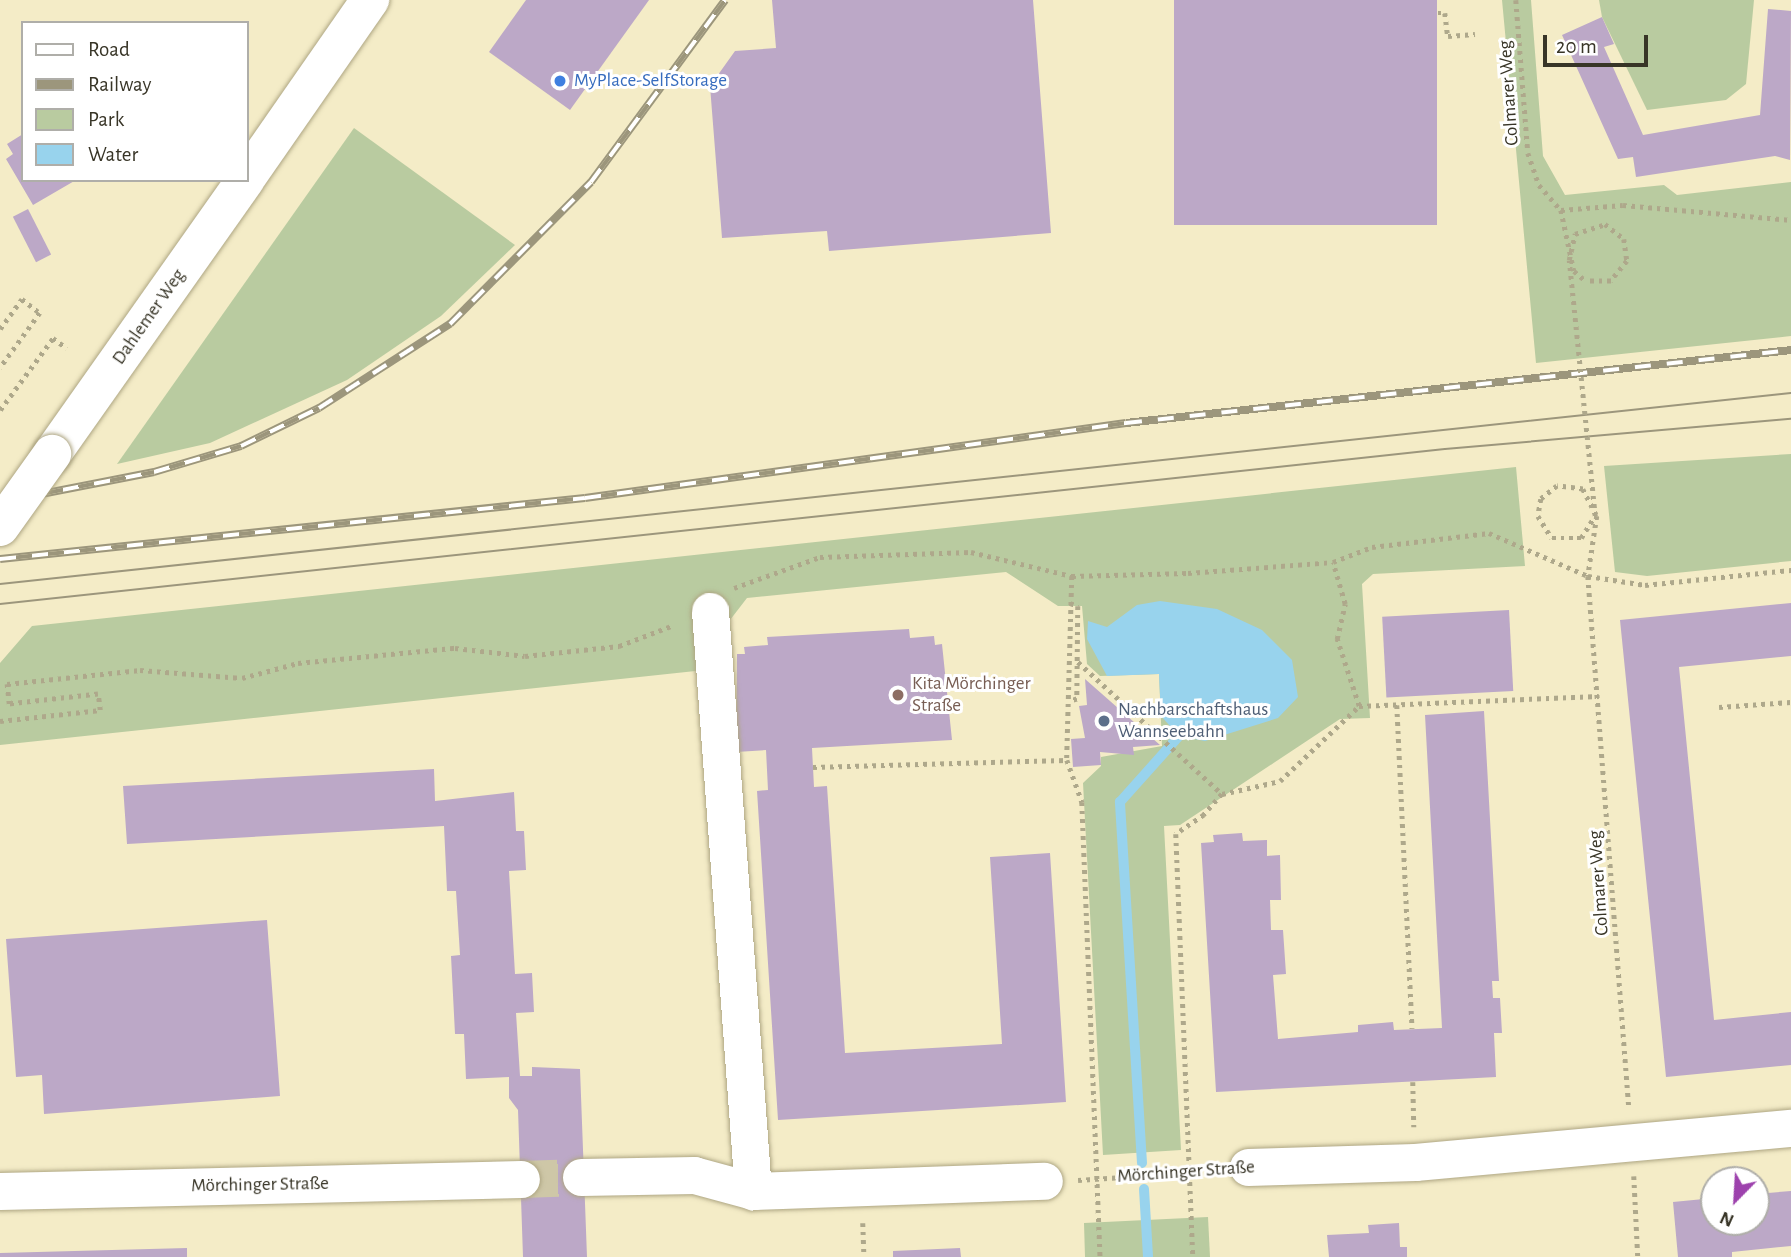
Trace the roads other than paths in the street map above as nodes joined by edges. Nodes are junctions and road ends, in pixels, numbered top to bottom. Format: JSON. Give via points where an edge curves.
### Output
{"nodes":[{"id":1,"x":370,"y":0,"type":"edge"},
{"id":2,"x":248,"y":176,"type":"edge"},
{"id":3,"x":244,"y":182,"type":"edge"},
{"id":4,"x":0,"y":527,"type":"edge"},
{"id":5,"x":710,"y":611,"type":"road end"},
{"id":6,"x":1791,"y":1128,"type":"edge"},
{"id":7,"x":1248,"y":1167,"type":"road end"},
{"id":8,"x":581,"y":1177,"type":"tunnel mouth"},
{"id":9,"x":521,"y":1179,"type":"tunnel mouth"},
{"id":10,"x":1044,"y":1181,"type":"road end"},
{"id":11,"x":0,"y":1191,"type":"edge"},
{"id":12,"x":753,"y":1191,"type":"junction"}],
"edges":[{"from":1,"to":2,"type":"main road","name":"Dahlemer Weg"},
{"from":3,"to":4,"type":"main road","name":"Dahlemer Weg","bridge":true},
{"from":5,"to":12,"type":"street"},
{"from":6,"to":7,"type":"street","name":"Mörchinger Straße","via":[[1415,1162]]},
{"from":8,"to":12,"type":"street","via":[[694,1175]]},
{"from":9,"to":11,"type":"street","name":"Mörchinger Straße"},
{"from":10,"to":12,"type":"street"}]}
